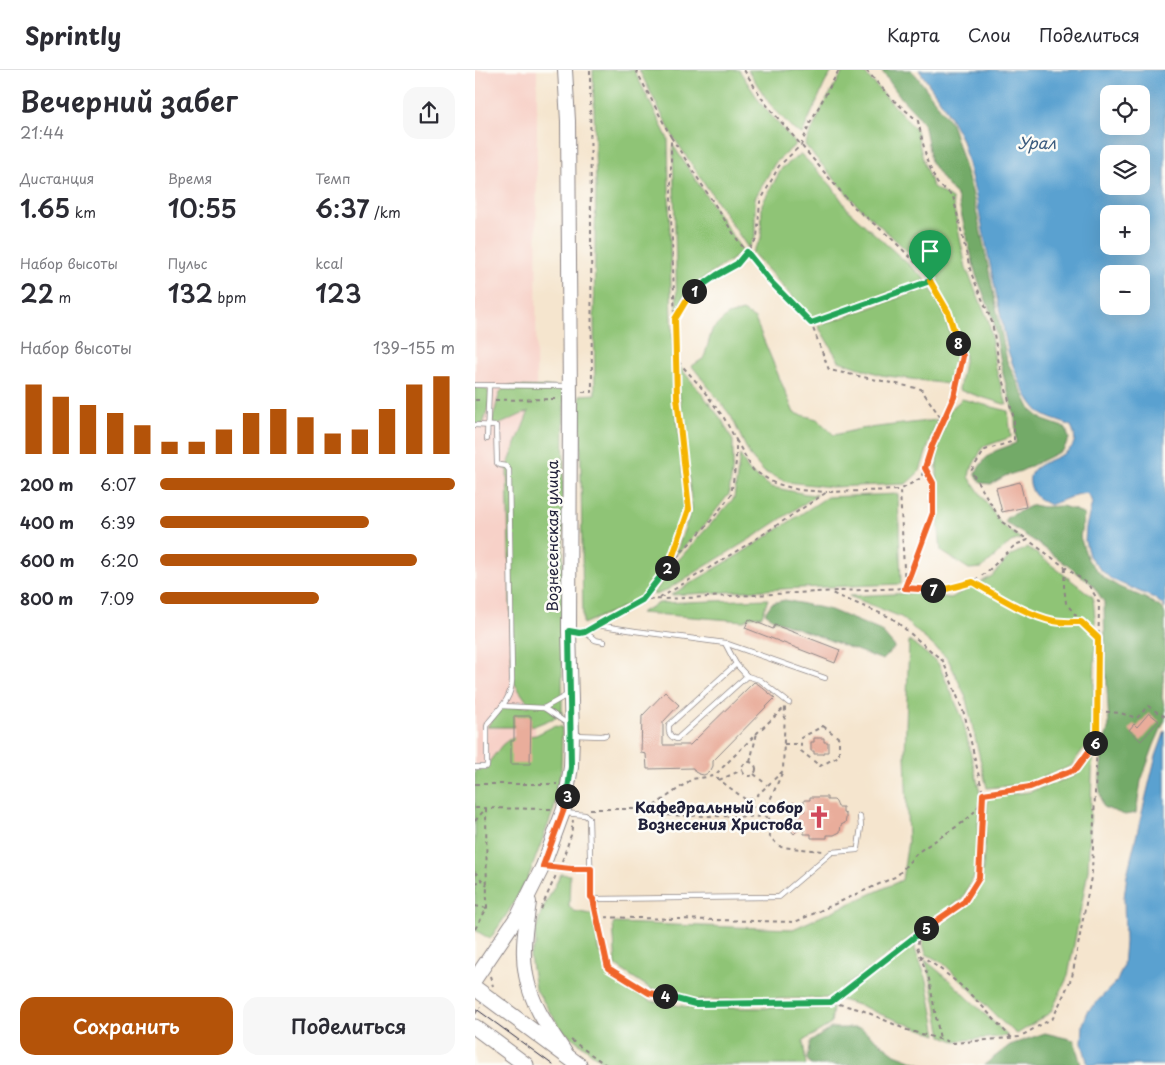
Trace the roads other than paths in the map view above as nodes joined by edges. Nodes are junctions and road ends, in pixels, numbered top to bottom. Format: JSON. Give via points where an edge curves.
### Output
{"nodes":[{"id":1,"x":565,"y":70,"type":"edge"},
{"id":2,"x":475,"y":385,"type":"edge"},
{"id":3,"x":489,"y":386,"type":"junction"},
{"id":4,"x":570,"y":393,"type":"junction"},
{"id":5,"x":475,"y":425,"type":"edge"},
{"id":6,"x":487,"y":425,"type":"junction"},
{"id":7,"x":487,"y":439,"type":"dead end"},
{"id":8,"x":569,"y":631,"type":"junction"},
{"id":9,"x":585,"y":632,"type":"junction"},
{"id":10,"x":605,"y":642,"type":"dead end"},
{"id":11,"x":725,"y":643,"type":"junction"},
{"id":12,"x":736,"y":664,"type":"junction"},
{"id":13,"x":747,"y":676,"type":"junction"},
{"id":14,"x":825,"y":678,"type":"dead end"},
{"id":15,"x":571,"y":693,"type":"junction"},
{"id":16,"x":789,"y":703,"type":"dead end"},
{"id":17,"x":502,"y":706,"type":"junction"},
{"id":18,"x":544,"y":708,"type":"junction"},
{"id":19,"x":572,"y":730,"type":"junction"},
{"id":20,"x":606,"y":735,"type":"dead end"},
{"id":21,"x":475,"y":767,"type":"edge"},
{"id":22,"x":563,"y":813,"type":"junction"},
{"id":23,"x":860,"y":816,"type":"dead end"},
{"id":24,"x":543,"y":866,"type":"junction"},
{"id":25,"x":591,"y":869,"type":"junction"},
{"id":26,"x":530,"y":893,"type":"junction"},
{"id":27,"x":475,"y":979,"type":"edge"},
{"id":28,"x":475,"y":988,"type":"edge"},
{"id":29,"x":475,"y":1027,"type":"edge"},
{"id":30,"x":574,"y":1061,"type":"edge"},
{"id":31,"x":525,"y":1065,"type":"edge"}],
"edges":[{"from":1,"to":4,"type":"main road","name":"Вознесенская улица"},
{"from":2,"to":3,"type":"lane"},
{"from":3,"to":4,"type":"lane"},
{"from":3,"to":6,"type":"lane"},
{"from":4,"to":8,"type":"main road","name":"Вознесенская улица"},
{"from":5,"to":6,"type":"lane"},
{"from":6,"to":7,"type":"lane"},
{"from":6,"to":17,"type":"lane","via":[[497,427],[497,463],[509,470],[512,689]]},
{"from":8,"to":9,"type":"lane"},
{"from":8,"to":15,"type":"main road","name":"Вознесенская улица"},
{"from":9,"to":10,"type":"lane","via":[[595,640]]},
{"from":9,"to":11,"type":"lane","via":[[597,625]]},
{"from":11,"to":12,"type":"lane"},
{"from":11,"to":14,"type":"lane"},
{"from":12,"to":13,"type":"lane"},
{"from":12,"to":13,"type":"lane","via":[[669,725],[670,735],[677,739]]},
{"from":13,"to":16,"type":"lane","via":[[760,680]]},
{"from":15,"to":18,"type":"lane"},
{"from":15,"to":19,"type":"main road","name":"Вознесенская улица"},
{"from":17,"to":18,"type":"lane"},
{"from":17,"to":21,"type":"lane","via":[[487,726],[487,766]]},
{"from":18,"to":19,"type":"lane"},
{"from":19,"to":20,"type":"lane"},
{"from":19,"to":22,"type":"main road","name":"Вознесенская улица","via":[[569,788]]},
{"from":22,"to":24,"type":"main road","name":"Вознесенская улица"},
{"from":22,"to":25,"type":"lane","via":[[589,818]]},
{"from":23,"to":25,"type":"lane","via":[[857,850],[833,852],[779,897],[593,899]]},
{"from":24,"to":25,"type":"lane"},
{"from":24,"to":26,"type":"main road","name":"Вознесенская улица"},
{"from":26,"to":27,"type":"main road","name":"Вознесенская улица"},
{"from":26,"to":30,"type":"main road","via":[[525,941],[526,975],[538,1010]]},
{"from":28,"to":30,"type":"main road"},
{"from":29,"to":31,"type":"main road"}]}
